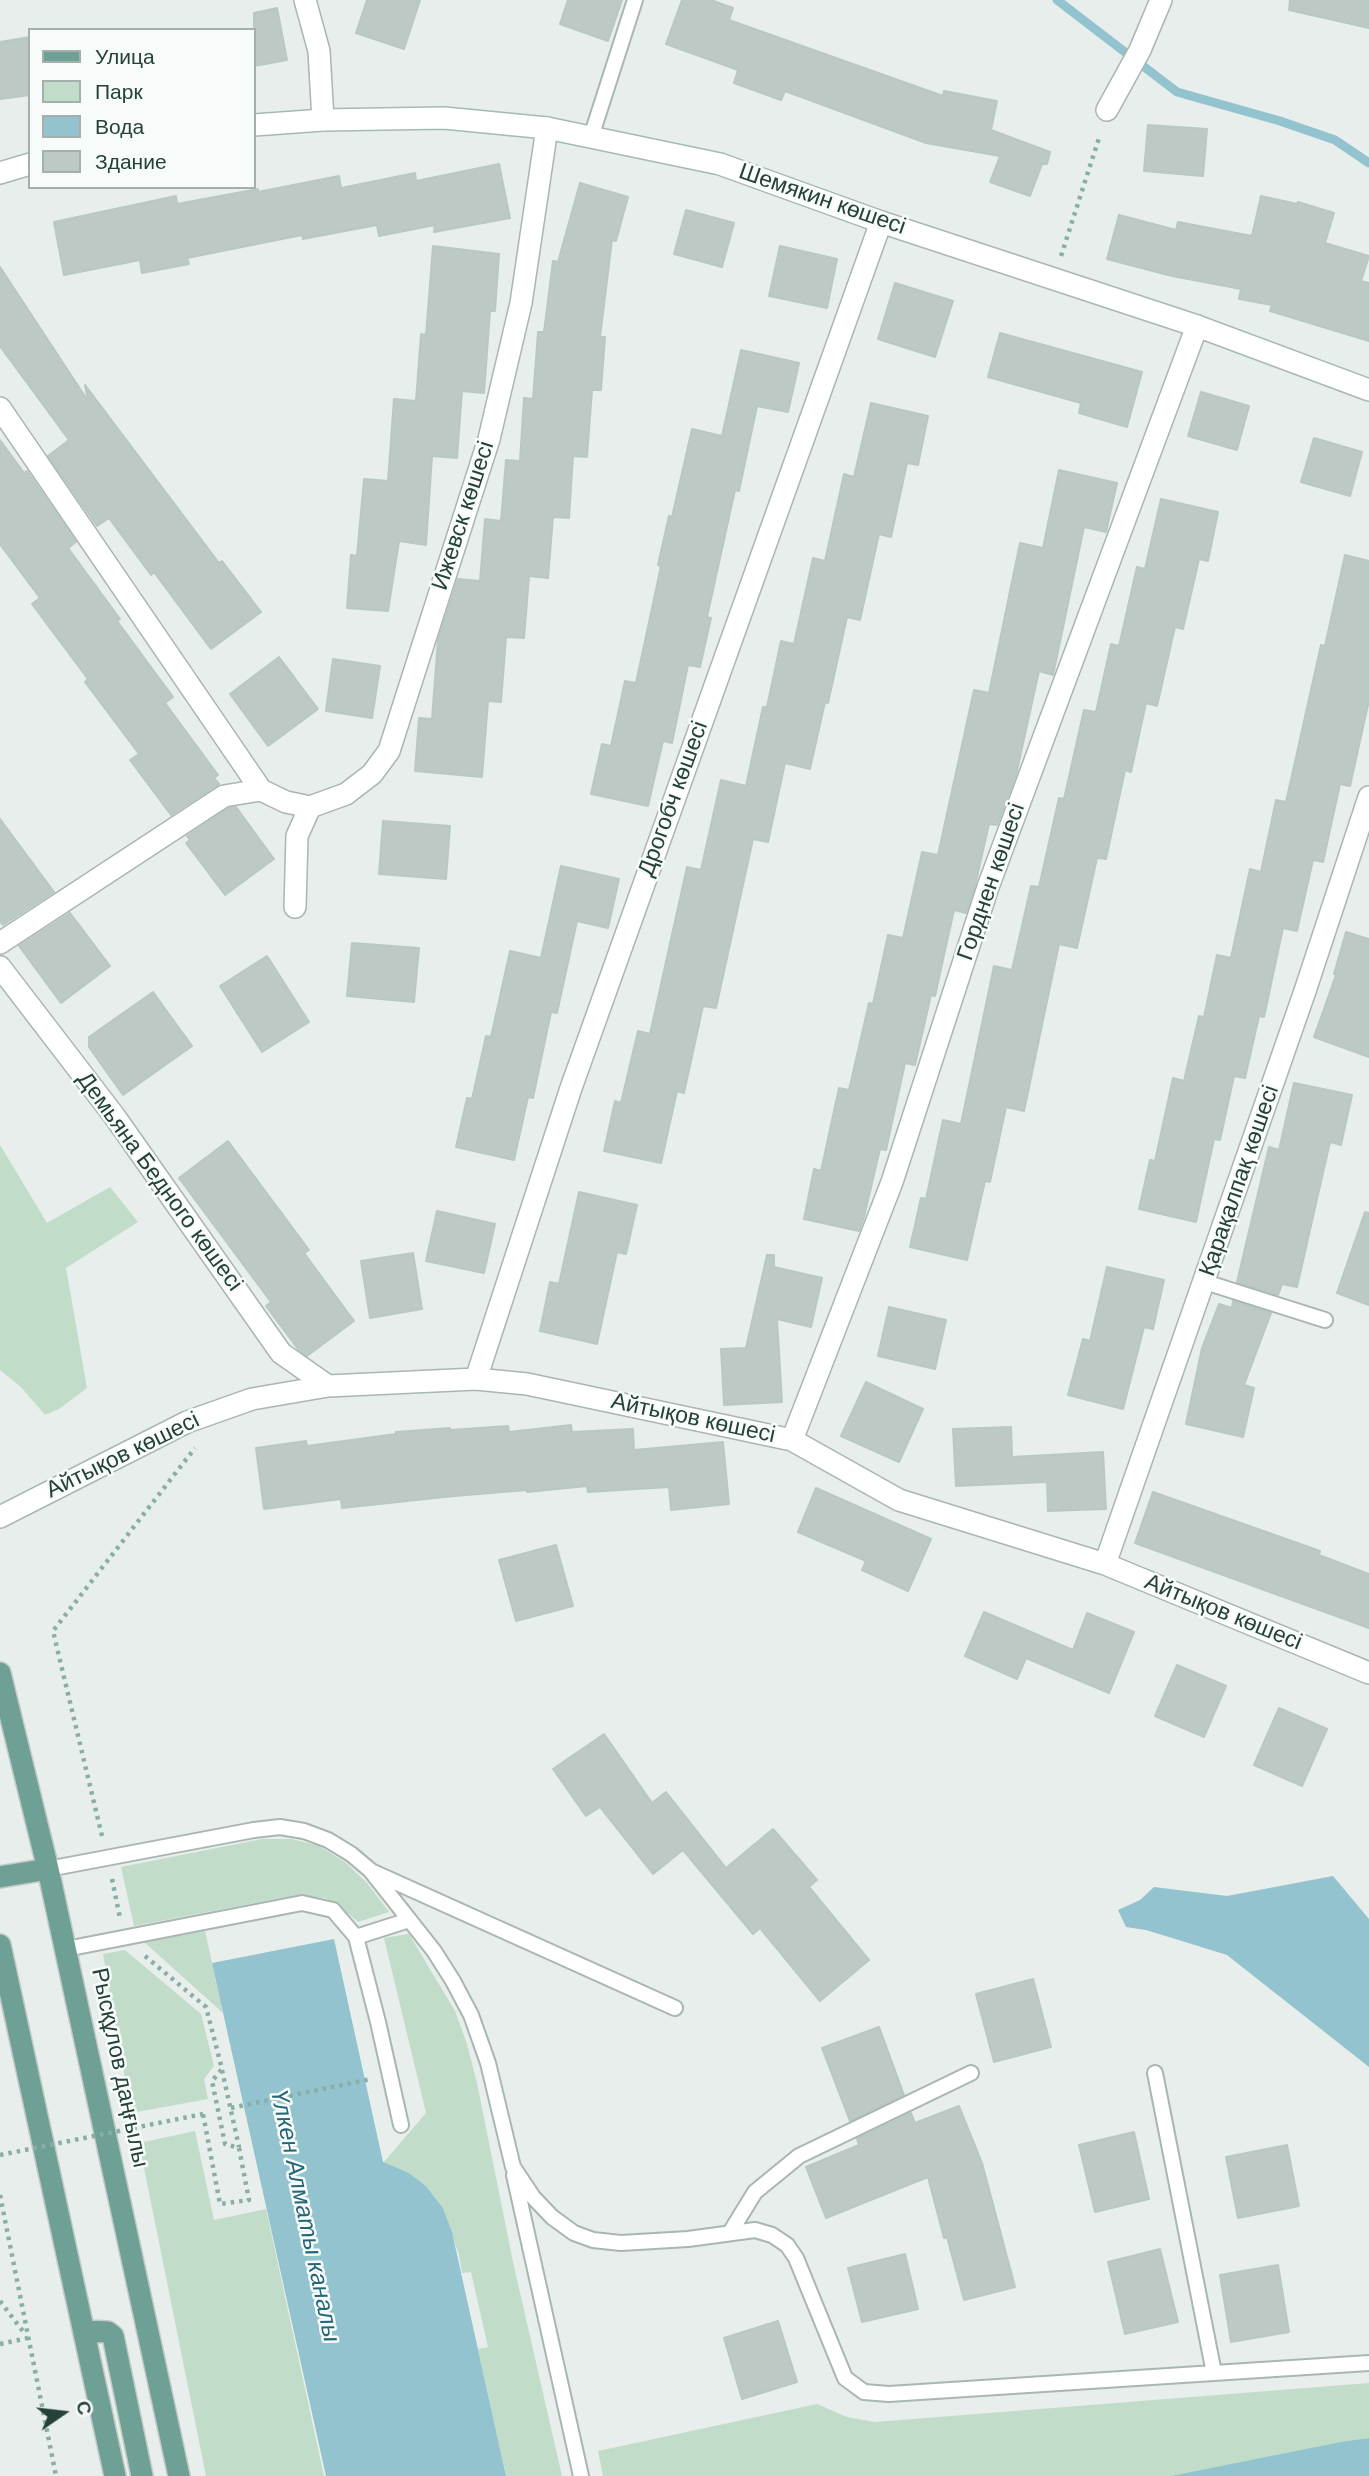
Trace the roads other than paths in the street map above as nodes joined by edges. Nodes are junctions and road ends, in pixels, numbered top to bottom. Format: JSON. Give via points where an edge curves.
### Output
{"nodes":[{"id":1,"x":305,"y":0,"type":"edge"},
{"id":2,"x":635,"y":0,"type":"edge"},
{"id":3,"x":1161,"y":0,"type":"edge"},
{"id":4,"x":1107,"y":110,"type":"road end"},
{"id":5,"x":323,"y":120,"type":"junction"},
{"id":6,"x":256,"y":125,"type":"edge"},
{"id":7,"x":547,"y":128,"type":"junction"},
{"id":8,"x":592,"y":138,"type":"junction"},
{"id":9,"x":28,"y":165,"type":"edge"},
{"id":10,"x":0,"y":173,"type":"edge"},
{"id":11,"x":881,"y":222,"type":"junction"},
{"id":12,"x":1198,"y":326,"type":"junction"},
{"id":13,"x":1369,"y":390,"type":"edge"},
{"id":14,"x":0,"y":408,"type":"edge"},
{"id":15,"x":261,"y":790,"type":"junction"},
{"id":16,"x":1369,"y":797,"type":"edge"},
{"id":17,"x":310,"y":807,"type":"junction"},
{"id":18,"x":295,"y":907,"type":"dead end"},
{"id":19,"x":0,"y":943,"type":"edge"},
{"id":20,"x":0,"y":967,"type":"edge"},
{"id":21,"x":1205,"y":1282,"type":"junction"},
{"id":22,"x":1325,"y":1320,"type":"dead end"},
{"id":23,"x":476,"y":1379,"type":"junction"},
{"id":24,"x":328,"y":1386,"type":"junction"},
{"id":25,"x":792,"y":1440,"type":"junction"},
{"id":26,"x":0,"y":1517,"type":"edge"},
{"id":27,"x":1105,"y":1564,"type":"junction"},
{"id":28,"x":0,"y":1673,"type":"edge"},
{"id":29,"x":1369,"y":1673,"type":"edge"},
{"id":30,"x":48,"y":1869,"type":"junction"},
{"id":31,"x":370,"y":1870,"type":"junction"},
{"id":32,"x":0,"y":1877,"type":"edge"},
{"id":33,"x":409,"y":1920,"type":"junction"},
{"id":34,"x":356,"y":1937,"type":"junction"},
{"id":35,"x":0,"y":1945,"type":"edge"},
{"id":36,"x":66,"y":1949,"type":"junction"},
{"id":37,"x":5,"y":1991,"type":"edge"},
{"id":38,"x":675,"y":2008,"type":"dead end"},
{"id":39,"x":971,"y":2073,"type":"dead end"},
{"id":40,"x":1155,"y":2073,"type":"dead end"},
{"id":41,"x":401,"y":2125,"type":"dead end"},
{"id":42,"x":513,"y":2166,"type":"junction"},
{"id":43,"x":731,"y":2231,"type":"junction"},
{"id":44,"x":84,"y":2331,"type":"junction"},
{"id":45,"x":1369,"y":2363,"type":"edge"},
{"id":46,"x":1214,"y":2373,"type":"junction"},
{"id":47,"x":115,"y":2476,"type":"edge"},
{"id":48,"x":142,"y":2476,"type":"edge"},
{"id":49,"x":179,"y":2476,"type":"edge"},
{"id":50,"x":581,"y":2476,"type":"edge"}],
"edges":[{"from":1,"to":5,"type":"street","via":[[319,51]]},
{"from":2,"to":8,"type":"lane"},
{"from":3,"to":4,"type":"street"},
{"from":5,"to":6,"type":"street","name":"Шемякин көшесі"},
{"from":5,"to":7,"type":"street","name":"Шемякин көшесі","via":[[444,118]]},
{"from":7,"to":8,"type":"street","name":"Шемякин көшесі"},
{"from":7,"to":17,"type":"street","name":"Ижевск көшесі","via":[[521,303],[489,439],[388,751],[372,774],[346,794]]},
{"from":8,"to":11,"type":"street","name":"Шемякин көшесі","via":[[720,164]]},
{"from":9,"to":10,"type":"street"},
{"from":11,"to":12,"type":"street","name":"Шемякин көшесі"},
{"from":11,"to":23,"type":"street","name":"Дрогобч көшесі","via":[[570,1088]]},
{"from":12,"to":13,"type":"street","name":"Шемякин көшесі"},
{"from":12,"to":25,"type":"street","name":"Горднен көшесі","via":[[993,874],[892,1182]]},
{"from":14,"to":15,"type":"street"},
{"from":15,"to":17,"type":"street"},
{"from":15,"to":19,"type":"street","via":[[225,796]]},
{"from":16,"to":21,"type":"street","name":"Қарақалпақ көшесі"},
{"from":17,"to":18,"type":"street","via":[[298,836]]},
{"from":20,"to":24,"type":"street","name":"Демьяна Бедного көшесі","via":[[115,1117],[281,1353]]},
{"from":21,"to":22,"type":"lane"},
{"from":21,"to":27,"type":"street","name":"Қарақалпақ көшесі"},
{"from":23,"to":24,"type":"street","name":"Айтықов көшесі"},
{"from":23,"to":25,"type":"street","name":"Айтықов көшесі","via":[[527,1384]]},
{"from":24,"to":26,"type":"street","name":"Айтықов көшесі","via":[[252,1399],[187,1422]]},
{"from":25,"to":27,"type":"street","name":"Айтықов көшесі","via":[[899,1500]]},
{"from":27,"to":29,"type":"street","name":"Айтықов көшесі"},
{"from":28,"to":30,"type":"main road","name":"Рысқұлов даңғылы"},
{"from":30,"to":31,"type":"lane","via":[[280,1827],[328,1840]]},
{"from":30,"to":32,"type":"main road"},
{"from":30,"to":36,"type":"main road","name":"Рысқұлов даңғылы"},
{"from":31,"to":33,"type":"lane"},
{"from":31,"to":38,"type":"lane"},
{"from":33,"to":34,"type":"lane"},
{"from":33,"to":42,"type":"lane","via":[[453,1980],[471,2015],[488,2063]]},
{"from":34,"to":36,"type":"lane","via":[[333,1910],[302,1903]]},
{"from":34,"to":41,"type":"lane"},
{"from":35,"to":37,"type":"main road"},
{"from":36,"to":49,"type":"main road","name":"Рысқұлов даңғылы"},
{"from":37,"to":44,"type":"main road"},
{"from":39,"to":43,"type":"lane","via":[[799,2156],[755,2192]]},
{"from":40,"to":46,"type":"lane"},
{"from":42,"to":43,"type":"lane","via":[[552,2217],[593,2240],[652,2242]]},
{"from":42,"to":50,"type":"lane"},
{"from":43,"to":46,"type":"lane","via":[[755,2230],[787,2245],[845,2378],[864,2392]]},
{"from":44,"to":47,"type":"main road"},
{"from":44,"to":48,"type":"main road","via":[[113,2336]]},
{"from":45,"to":46,"type":"lane"}]}
